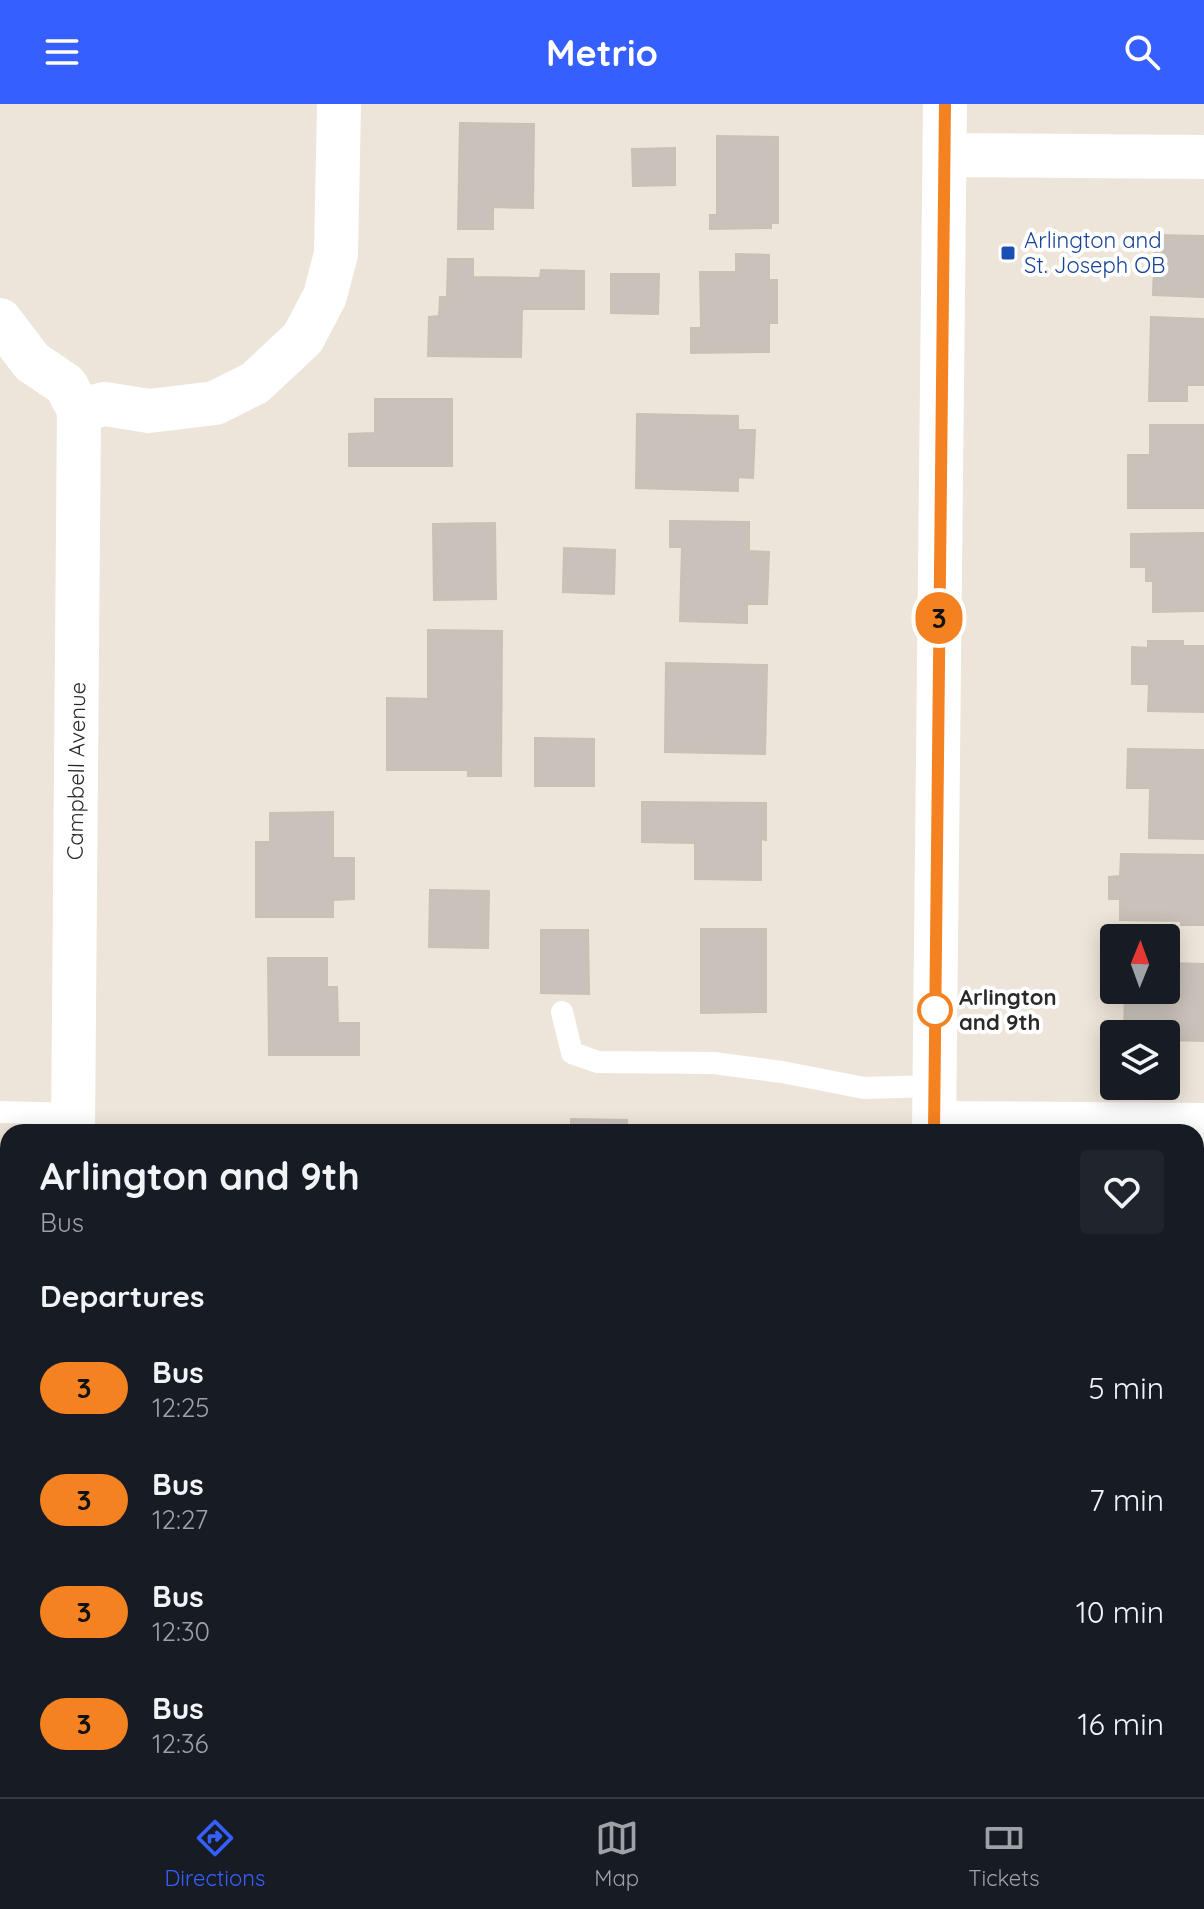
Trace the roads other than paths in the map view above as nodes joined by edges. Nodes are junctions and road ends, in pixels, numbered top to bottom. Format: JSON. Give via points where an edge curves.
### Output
{"nodes":[{"id":1,"x":339,"y":104,"type":"edge"},
{"id":2,"x":945,"y":104,"type":"edge"},
{"id":3,"x":945,"y":155,"type":"junction"},
{"id":4,"x":1204,"y":157,"type":"edge"},
{"id":5,"x":0,"y":320,"type":"edge"},
{"id":6,"x":79,"y":410,"type":"junction"},
{"id":7,"x":562,"y":1012,"type":"dead end"},
{"id":8,"x":0,"y":1112,"type":"edge"},
{"id":9,"x":934,"y":1113,"type":"edge"},
{"id":10,"x":73,"y":1123,"type":"edge"},
{"id":11,"x":1182,"y":1124,"type":"edge"}],
"edges":[{"from":1,"to":6,"type":"street","via":[[336,254],[325,296],[303,338],[255,383],[215,403],[149,411],[105,404]]},
{"from":2,"to":3,"type":"street"},
{"from":3,"to":4,"type":"street"},
{"from":3,"to":9,"type":"street"},
{"from":5,"to":6,"type":"street","via":[[32,362],[66,385]]},
{"from":6,"to":10,"type":"street","name":"Campbell Avenue"},
{"from":7,"to":9,"type":"lane","via":[[572,1053],[598,1062],[714,1063],[782,1072],[864,1088]]},
{"from":8,"to":10,"type":"lane"},
{"from":9,"to":11,"type":"street"}]}
